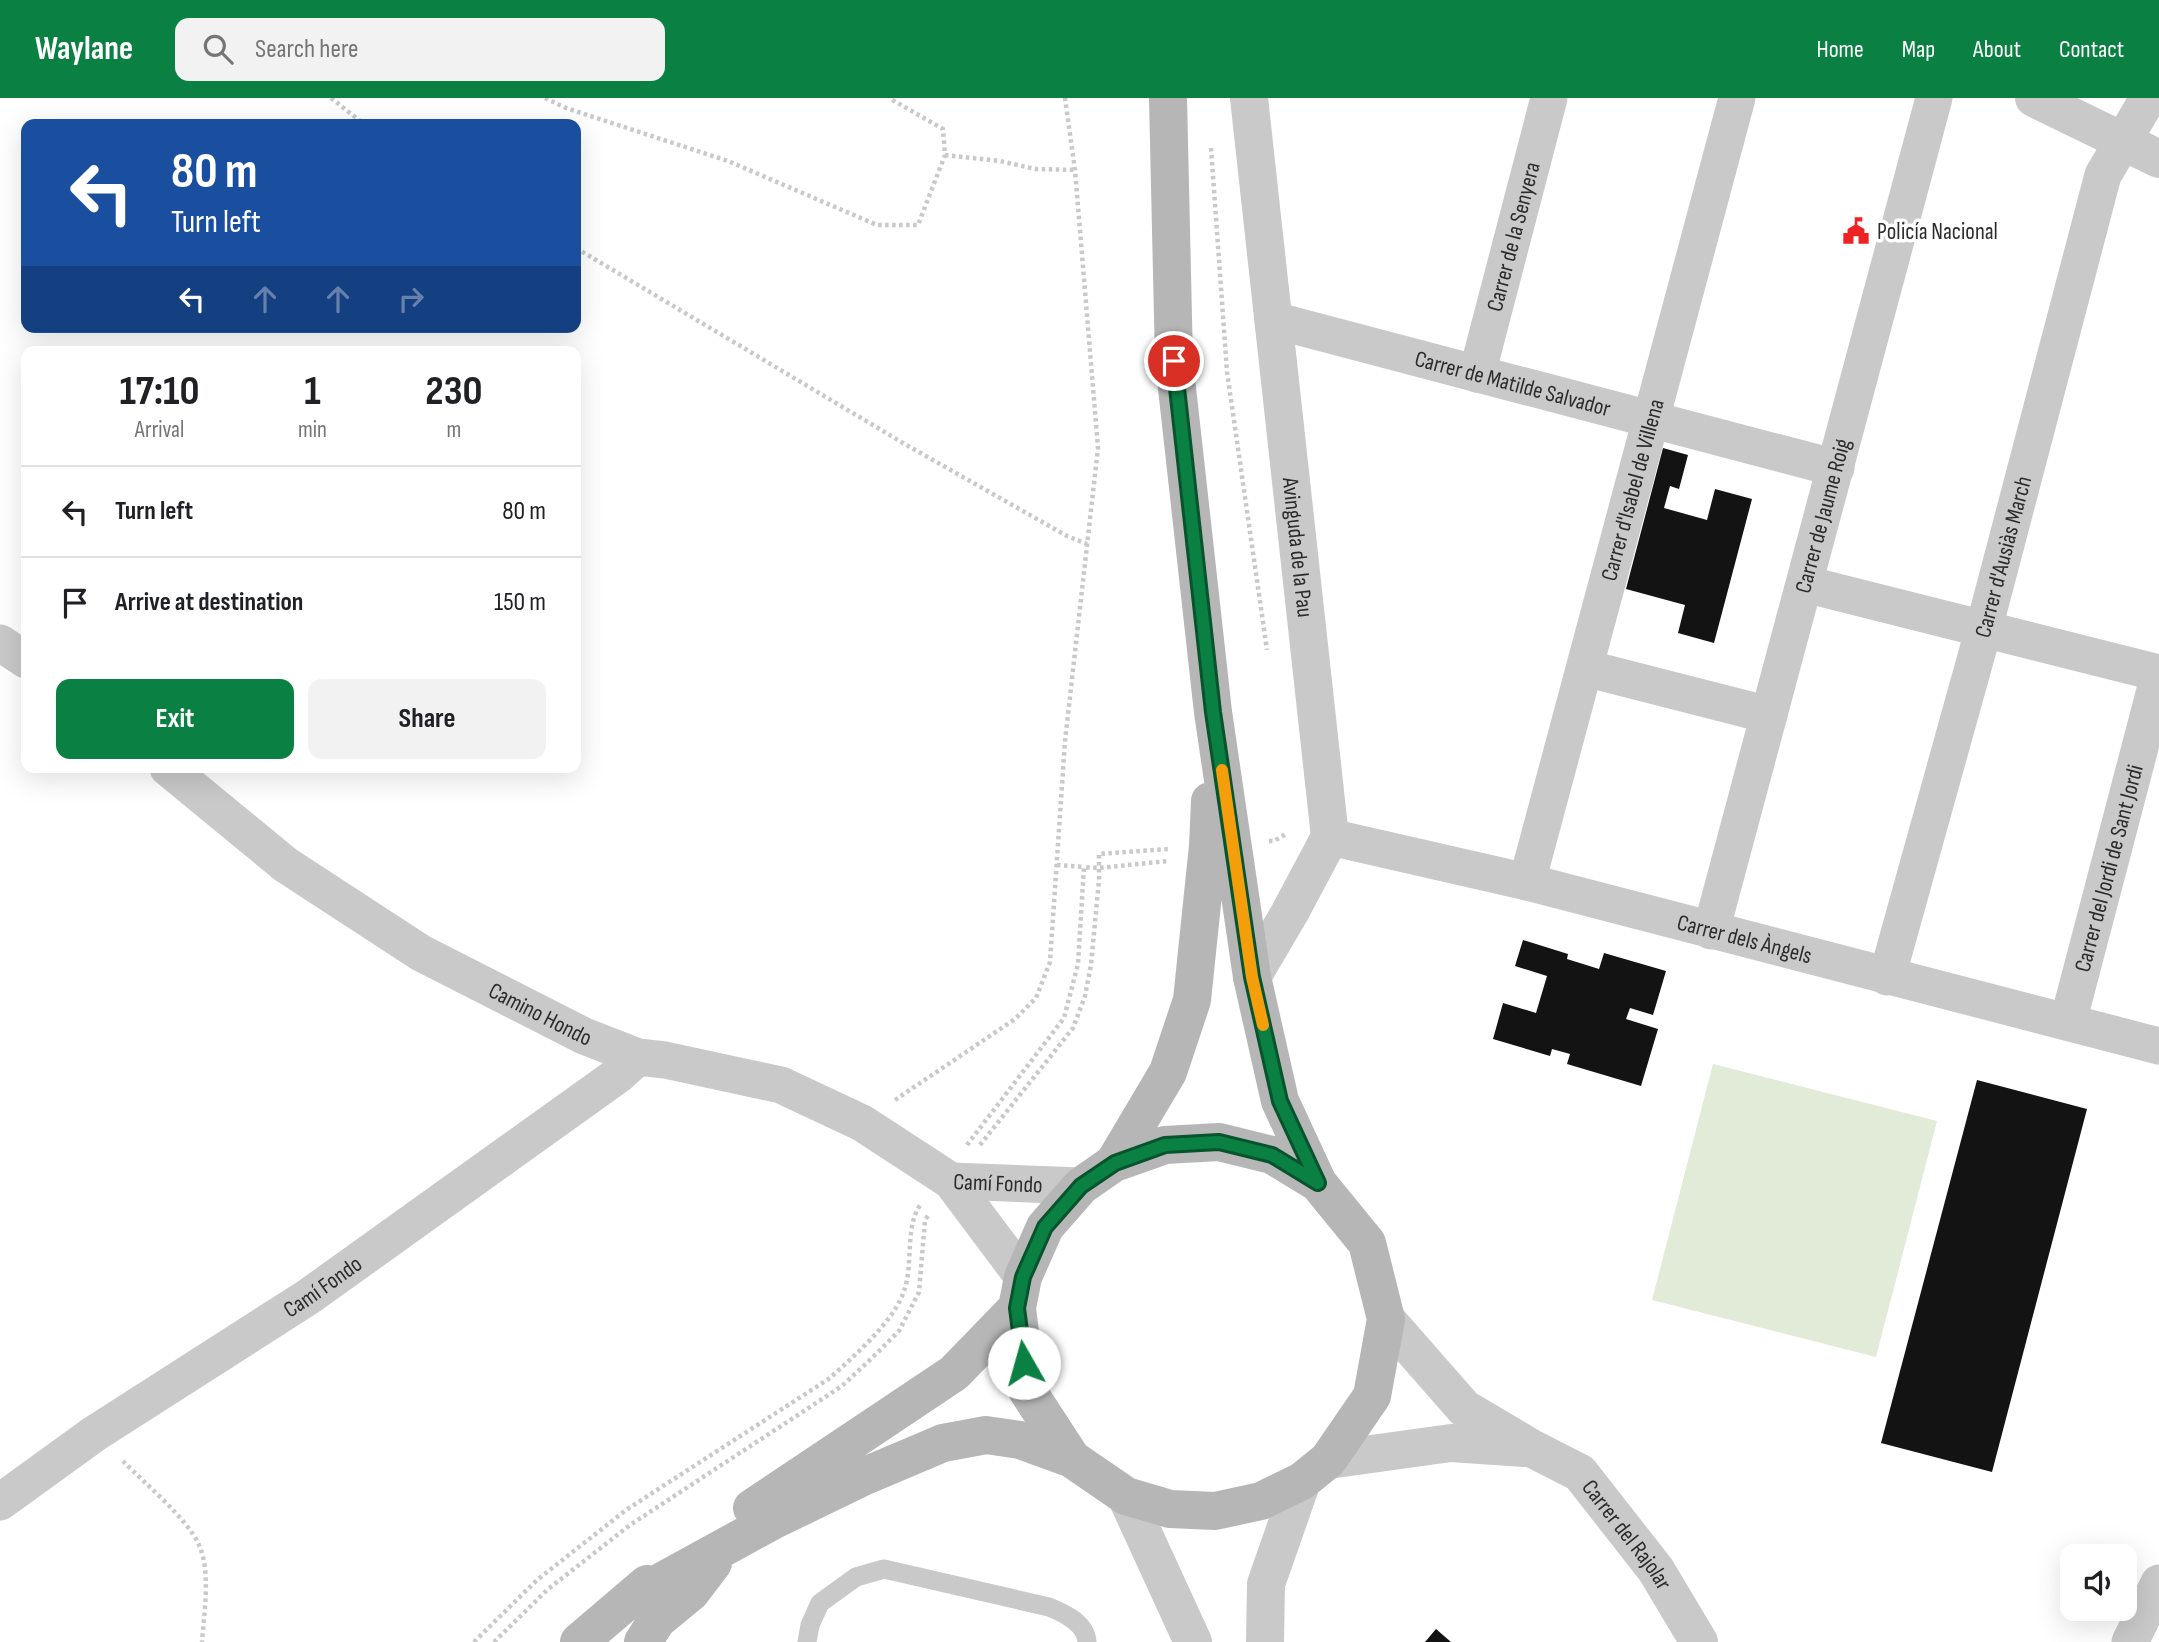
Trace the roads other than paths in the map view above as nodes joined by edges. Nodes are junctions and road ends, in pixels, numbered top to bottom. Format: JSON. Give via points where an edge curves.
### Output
{"nodes":[{"id":1,"x":1168,"y":98,"type":"edge"},
{"id":2,"x":1249,"y":98,"type":"edge"},
{"id":3,"x":1549,"y":98,"type":"edge"},
{"id":4,"x":1737,"y":98,"type":"edge"},
{"id":5,"x":1934,"y":98,"type":"edge"},
{"id":6,"x":2034,"y":98,"type":"edge"},
{"id":7,"x":2146,"y":98,"type":"edge"},
{"id":8,"x":2123,"y":140,"type":"junction"},
{"id":9,"x":2159,"y":159,"type":"edge"},
{"id":10,"x":1273,"y":320,"type":"junction"},
{"id":11,"x":1477,"y":374,"type":"junction"},
{"id":12,"x":1652,"y":420,"type":"junction"},
{"id":13,"x":1836,"y":468,"type":"junction"},
{"id":14,"x":1805,"y":584,"type":"junction"},
{"id":15,"x":1984,"y":628,"type":"junction"},
{"id":16,"x":0,"y":643,"type":"edge"},
{"id":17,"x":21,"y":657,"type":"edge"},
{"id":18,"x":1585,"y":667,"type":"junction"},
{"id":19,"x":2159,"y":674,"type":"edge"},
{"id":20,"x":1769,"y":715,"type":"junction"},
{"id":21,"x":174,"y":773,"type":"edge"},
{"id":22,"x":1331,"y":837,"type":"junction"},
{"id":23,"x":1220,"y":845,"type":"junction"},
{"id":24,"x":1527,"y":882,"type":"junction"},
{"id":25,"x":1711,"y":932,"type":"junction"},
{"id":26,"x":1252,"y":977,"type":"junction"},
{"id":27,"x":1887,"y":977,"type":"junction"},
{"id":28,"x":2068,"y":1022,"type":"junction"},
{"id":29,"x":2159,"y":1046,"type":"edge"},
{"id":30,"x":638,"y":1057,"type":"junction"},
{"id":31,"x":1115,"y":1163,"type":"junction"},
{"id":32,"x":947,"y":1179,"type":"junction"},
{"id":33,"x":1318,"y":1183,"type":"junction"},
{"id":34,"x":1081,"y":1186,"type":"junction"},
{"id":35,"x":1020,"y":1292,"type":"junction"},
{"id":36,"x":1386,"y":1319,"type":"junction"},
{"id":37,"x":1533,"y":1449,"type":"junction"},
{"id":38,"x":1072,"y":1459,"type":"junction"},
{"id":39,"x":1315,"y":1471,"type":"junction"},
{"id":40,"x":1126,"y":1496,"type":"junction"},
{"id":41,"x":0,"y":1502,"type":"edge"},
{"id":42,"x":726,"y":1546,"type":"junction"},
{"id":43,"x":2159,"y":1583,"type":"edge"},
{"id":44,"x":628,"y":1600,"type":"junction"},
{"id":45,"x":579,"y":1642,"type":"edge"},
{"id":46,"x":643,"y":1642,"type":"edge"},
{"id":47,"x":807,"y":1642,"type":"edge"},
{"id":48,"x":1087,"y":1642,"type":"edge"},
{"id":49,"x":1193,"y":1642,"type":"edge"},
{"id":50,"x":1265,"y":1642,"type":"edge"},
{"id":51,"x":1699,"y":1642,"type":"edge"},
{"id":52,"x":2130,"y":1642,"type":"edge"}],
"edges":[{"from":1,"to":23,"type":"main road","via":[[1174,361],[1213,712]]},
{"from":2,"to":10,"type":"street","name":"Avinguda de la Pau"},
{"from":3,"to":11,"type":"street","name":"Carrer de la Senyera"},
{"from":4,"to":12,"type":"street","name":"Carrer d'Isabel de Villena"},
{"from":5,"to":13,"type":"street","name":"Carrer de Jaume Roig"},
{"from":6,"to":8,"type":"street"},
{"from":7,"to":8,"type":"street","name":"Carrer d'Ausiàs March"},
{"from":8,"to":9,"type":"street"},
{"from":8,"to":15,"type":"street","name":"Carrer d'Ausiàs March","via":[[2103,175]]},
{"from":10,"to":11,"type":"street","name":"Carrer de Matilde Salvador"},
{"from":10,"to":22,"type":"street","name":"Avinguda de la Pau"},
{"from":11,"to":12,"type":"street","name":"Carrer de Matilde Salvador"},
{"from":12,"to":13,"type":"street","name":"Carrer de Matilde Salvador"},
{"from":12,"to":18,"type":"street","name":"Carrer d'Isabel de Villena"},
{"from":13,"to":14,"type":"street","name":"Carrer de Jaume Roig"},
{"from":14,"to":15,"type":"street"},
{"from":14,"to":20,"type":"street","name":"Carrer de Jaume Roig"},
{"from":15,"to":19,"type":"street"},
{"from":15,"to":27,"type":"street","name":"Carrer d'Ausiàs March"},
{"from":16,"to":17,"type":"street"},
{"from":18,"to":20,"type":"street"},
{"from":18,"to":24,"type":"street","name":"Carrer d'Isabel de Villena"},
{"from":19,"to":28,"type":"street","name":"Carrer del Jordi de Sant Jordi"},
{"from":20,"to":25,"type":"street","name":"Carrer de Jaume Roig"},
{"from":21,"to":30,"type":"street","name":"Camino Hondo","via":[[286,865],[421,953],[584,1036]]},
{"from":22,"to":24,"type":"street","name":"Carrer dels Àngels"},
{"from":22,"to":26,"type":"street"},
{"from":23,"to":26,"type":"main road"},
{"from":23,"to":31,"type":"main road","via":[[1192,1000],[1168,1072]]},
{"from":24,"to":25,"type":"street","name":"Carrer dels Àngels"},
{"from":25,"to":27,"type":"street","name":"Carrer dels Àngels"},
{"from":26,"to":33,"type":"main road","via":[[1280,1101]]},
{"from":27,"to":28,"type":"street","name":"Carrer dels Àngels"},
{"from":28,"to":29,"type":"street","name":"Carrer dels Àngels"},
{"from":30,"to":32,"type":"street","name":"Camino Hondo","via":[[781,1085],[862,1124]]},
{"from":30,"to":41,"type":"street","name":"Camí Fondo","via":[[308,1297],[94,1434]]},
{"from":31,"to":33,"type":"main road","via":[[1165,1145],[1219,1142],[1272,1155]]},
{"from":31,"to":34,"type":"main road"},
{"from":32,"to":34,"type":"street","name":"Camí Fondo"},
{"from":32,"to":35,"type":"street","name":"Camí Fondo"},
{"from":33,"to":36,"type":"main road","via":[[1367,1243]]},
{"from":34,"to":35,"type":"main road","via":[[1045,1227]]},
{"from":35,"to":38,"type":"main road","via":[[1027,1390]]},
{"from":35,"to":44,"type":"main road","via":[[954,1373],[700,1539]]},
{"from":36,"to":37,"type":"street","name":"Carrer del Rajolar","via":[[1464,1408]]},
{"from":36,"to":39,"type":"main road","via":[[1372,1396]]},
{"from":37,"to":39,"type":"street","name":"Carrer del Rajolar","via":[[1451,1443]]},
{"from":37,"to":51,"type":"street","name":"Carrer del Rajolar","via":[[1580,1473],[1656,1570]]},
{"from":38,"to":40,"type":"main road"},
{"from":38,"to":42,"type":"main road","via":[[1020,1440],[986,1435],[943,1443],[865,1476]]},
{"from":39,"to":40,"type":"main road","via":[[1261,1501],[1215,1511],[1170,1508]]},
{"from":39,"to":50,"type":"street","via":[[1266,1584]]},
{"from":40,"to":49,"type":"street"},
{"from":42,"to":44,"type":"main road"},
{"from":42,"to":46,"type":"main road","via":[[691,1592],[657,1620]]},
{"from":43,"to":52,"type":"street"},
{"from":44,"to":45,"type":"main road"},
{"from":47,"to":48,"type":"lane","via":[[820,1603],[856,1577],[884,1569],[1049,1607],[1070,1615]]}]}
